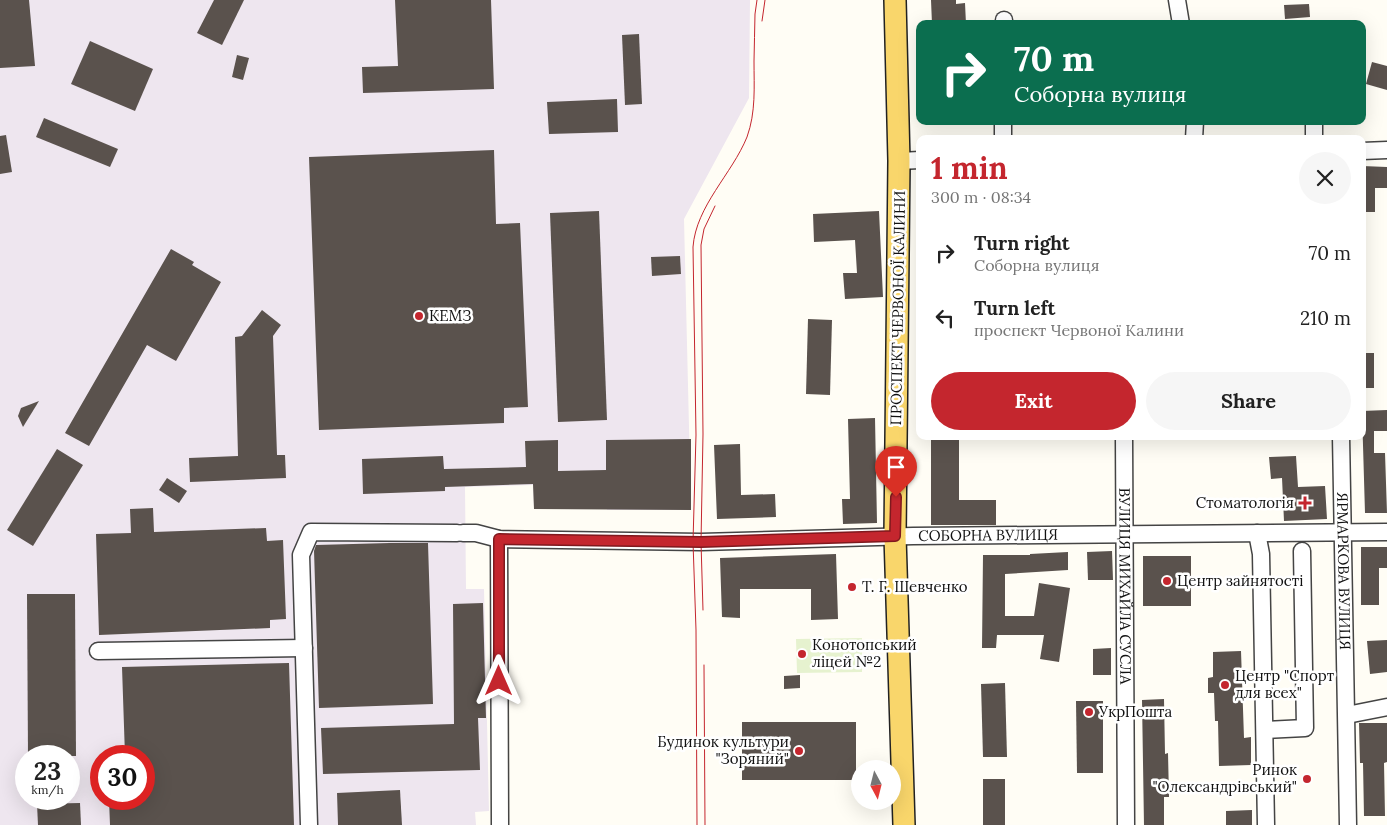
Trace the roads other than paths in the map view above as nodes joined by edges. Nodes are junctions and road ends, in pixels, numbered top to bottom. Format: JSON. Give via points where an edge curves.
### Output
{"nodes":[{"id":1,"x":895,"y":0,"type":"edge"},
{"id":2,"x":1177,"y":0,"type":"edge"},
{"id":3,"x":1181,"y":20,"type":"edge"},
{"id":4,"x":1387,"y":150,"type":"edge"},
{"id":5,"x":1366,"y":151,"type":"edge"},
{"id":6,"x":910,"y":161,"type":"edge"},
{"id":7,"x":1124,"y":440,"type":"edge"},
{"id":8,"x":1341,"y":440,"type":"edge"},
{"id":9,"x":1387,"y":532,"type":"edge"},
{"id":10,"x":1256,"y":533,"type":"junction"},
{"id":11,"x":1125,"y":534,"type":"junction"},
{"id":12,"x":1344,"y":534,"type":"junction"},
{"id":13,"x":895,"y":536,"type":"junction"},
{"id":14,"x":499,"y":539,"type":"junction"},
{"id":15,"x":1302,"y":551,"type":"dead end"},
{"id":16,"x":304,"y":648,"type":"junction"},
{"id":17,"x":98,"y":652,"type":"dead end"},
{"id":18,"x":1387,"y":707,"type":"edge"},
{"id":19,"x":1346,"y":715,"type":"junction"},
{"id":20,"x":1265,"y":730,"type":"junction"},
{"id":21,"x":309,"y":825,"type":"edge"},
{"id":22,"x":500,"y":825,"type":"edge"},
{"id":23,"x":904,"y":825,"type":"edge"},
{"id":24,"x":1126,"y":825,"type":"edge"},
{"id":25,"x":1266,"y":825,"type":"edge"},
{"id":26,"x":1348,"y":825,"type":"edge"}],
"edges":[{"from":1,"to":6,"type":"main road","name":"ПРОСПЕКТ ЧЕРВОНОЇ КАЛИНИ"},
{"from":2,"to":3,"type":"street"},
{"from":4,"to":5,"type":"street"},
{"from":6,"to":13,"type":"main road","name":"ПРОСПЕКТ ЧЕРВОНОЇ КАЛИНИ"},
{"from":7,"to":11,"type":"street","name":"ВУЛИЦЯ МИХАЙЛА СУСЛА"},
{"from":8,"to":12,"type":"street","name":"ЯРМАРКОВА ВУЛИЦЯ"},
{"from":9,"to":12,"type":"street","name":"СОБОРНА ВУЛИЦЯ"},
{"from":10,"to":11,"type":"street","name":"СОБОРНА ВУЛИЦЯ"},
{"from":10,"to":12,"type":"street","name":"СОБОРНА ВУЛИЦЯ"},
{"from":10,"to":20,"type":"street","via":[[1261,554]]},
{"from":11,"to":13,"type":"street","name":"СОБОРНА ВУЛИЦЯ"},
{"from":11,"to":24,"type":"street","name":"ВУЛИЦЯ МИХАЙЛА СУСЛА"},
{"from":12,"to":19,"type":"street","name":"ЯРМАРКОВА ВУЛИЦЯ"},
{"from":13,"to":14,"type":"street","name":"СОБОРНА ВУЛИЦЯ","via":[[701,542]]},
{"from":13,"to":23,"type":"main road","name":"ПРОСПЕКТ ЧЕРВОНОЇ КАЛИНИ"},
{"from":14,"to":16,"type":"street","name":"СОБОРНА ВУЛИЦЯ","via":[[476,532],[311,532],[302,555]]},
{"from":14,"to":22,"type":"street"},
{"from":15,"to":20,"type":"street","via":[[1305,728]]},
{"from":16,"to":17,"type":"street"},
{"from":16,"to":21,"type":"street"},
{"from":18,"to":19,"type":"street"},
{"from":19,"to":26,"type":"street","name":"ЯРМАРКОВА ВУЛИЦЯ"},
{"from":20,"to":25,"type":"street"}]}
